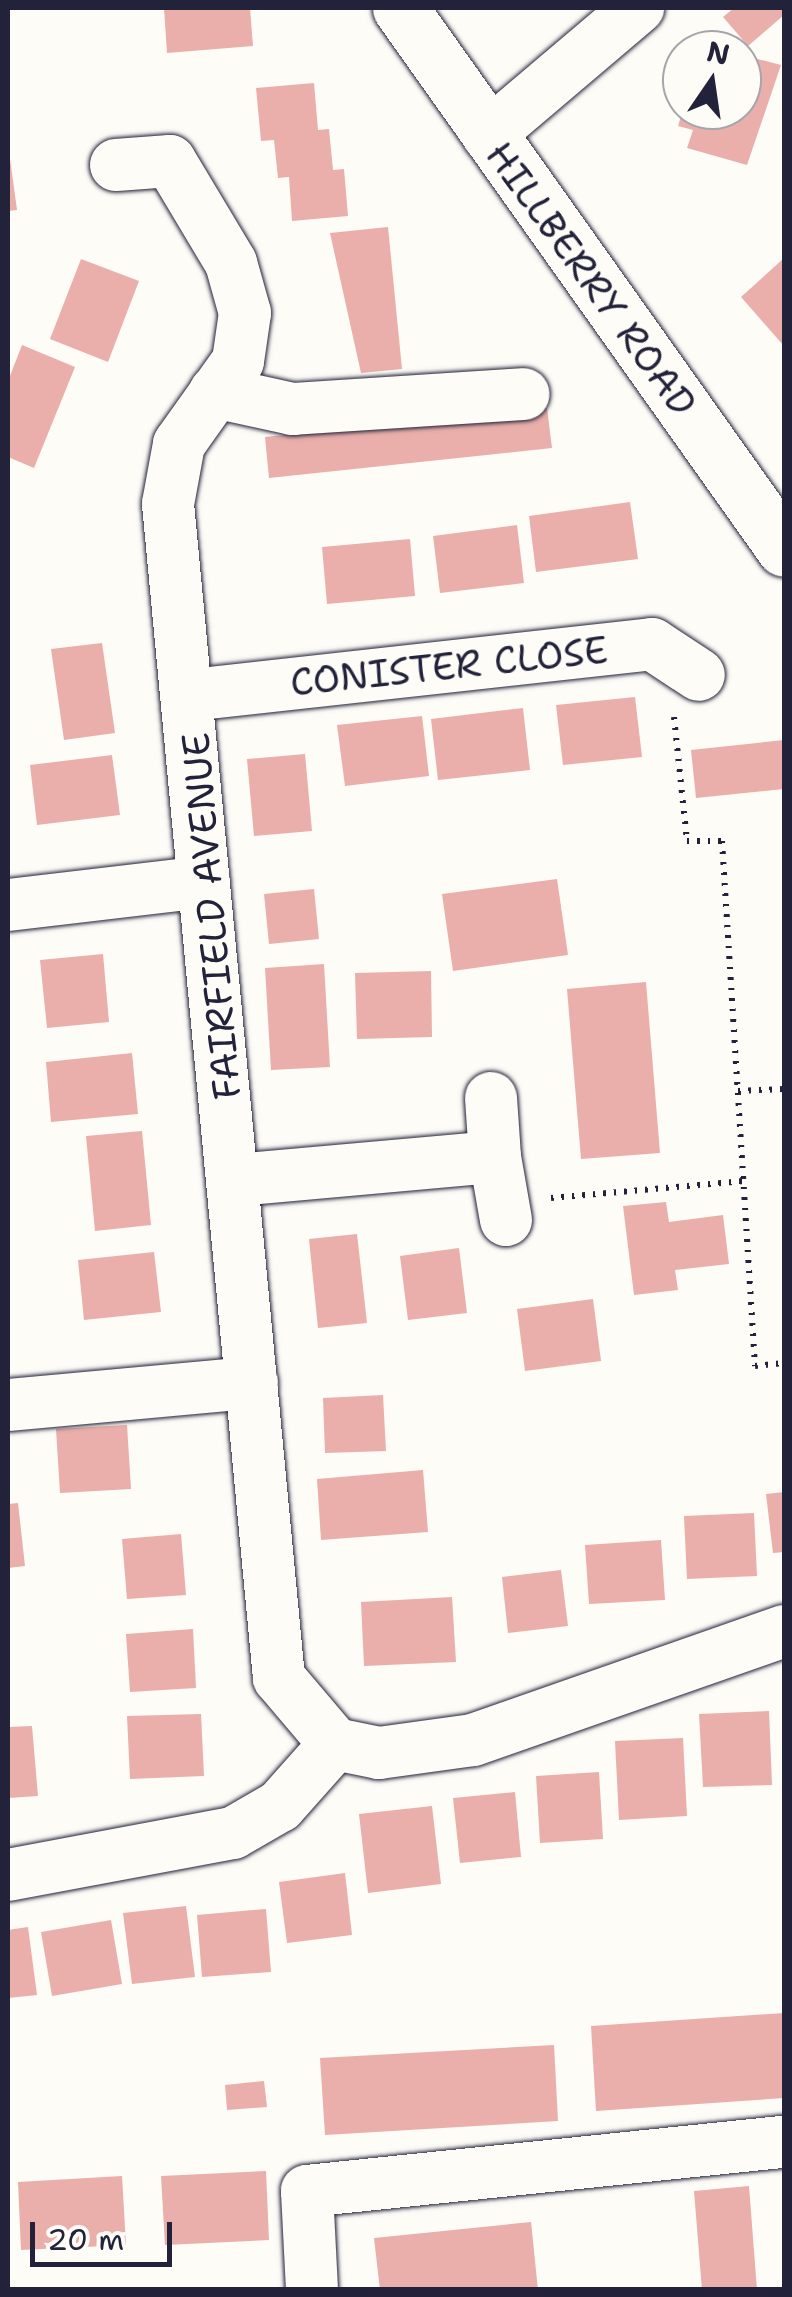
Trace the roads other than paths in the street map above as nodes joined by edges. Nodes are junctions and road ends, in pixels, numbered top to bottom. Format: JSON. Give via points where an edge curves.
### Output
{"nodes":[{"id":1,"x":400,"y":8,"type":"edge"},
{"id":2,"x":638,"y":8,"type":"edge"},
{"id":3,"x":488,"y":135,"type":"junction"},
{"id":4,"x":116,"y":165,"type":"dead end"},
{"id":5,"x":215,"y":392,"type":"junction"},
{"id":6,"x":524,"y":394,"type":"dead end"},
{"id":7,"x":779,"y":530,"type":"edge"},
{"id":8,"x":692,"y":670,"type":"road end"},
{"id":9,"x":191,"y":694,"type":"junction"},
{"id":10,"x":204,"y":882,"type":"junction"},
{"id":11,"x":8,"y":905,"type":"edge"},
{"id":12,"x":491,"y":1098,"type":"dead end"},
{"id":13,"x":236,"y":1180,"type":"junction"},
{"id":14,"x":252,"y":1383,"type":"junction"},
{"id":15,"x":8,"y":1405,"type":"edge"},
{"id":16,"x":784,"y":1631,"type":"edge"},
{"id":17,"x":335,"y":1744,"type":"junction"},
{"id":18,"x":8,"y":1875,"type":"edge"},
{"id":19,"x":784,"y":2142,"type":"edge"},
{"id":20,"x":312,"y":2290,"type":"edge"}],
"edges":[{"from":1,"to":3,"type":"highway","name":"HILLBERRY ROAD"},
{"from":2,"to":3,"type":"street"},
{"from":3,"to":7,"type":"highway","name":"HILLBERRY ROAD"},
{"from":4,"to":5,"type":"street","name":"FAIRFIELD AVENUE","via":[[170,161],[231,263],[245,313],[238,360]]},
{"from":5,"to":6,"type":"street","via":[[293,409]]},
{"from":5,"to":9,"type":"street","name":"FAIRFIELD AVENUE","via":[[168,474]]},
{"from":8,"to":9,"type":"street","name":"CONISTER CLOSE","via":[[652,644]]},
{"from":9,"to":10,"type":"street","name":"FAIRFIELD AVENUE"},
{"from":10,"to":11,"type":"street"},
{"from":10,"to":13,"type":"street","name":"FAIRFIELD AVENUE"},
{"from":12,"to":13,"type":"street","via":[[501,1193]]},
{"from":13,"to":14,"type":"street","name":"FAIRFIELD AVENUE"},
{"from":14,"to":15,"type":"street"},
{"from":14,"to":17,"type":"street","name":"FAIRFIELD AVENUE","via":[[279,1678]]},
{"from":16,"to":17,"type":"street","via":[[473,1740],[380,1753]]},
{"from":17,"to":18,"type":"street","via":[[280,1806],[233,1833]]},
{"from":19,"to":20,"type":"street","via":[[307,2191]]}]}
